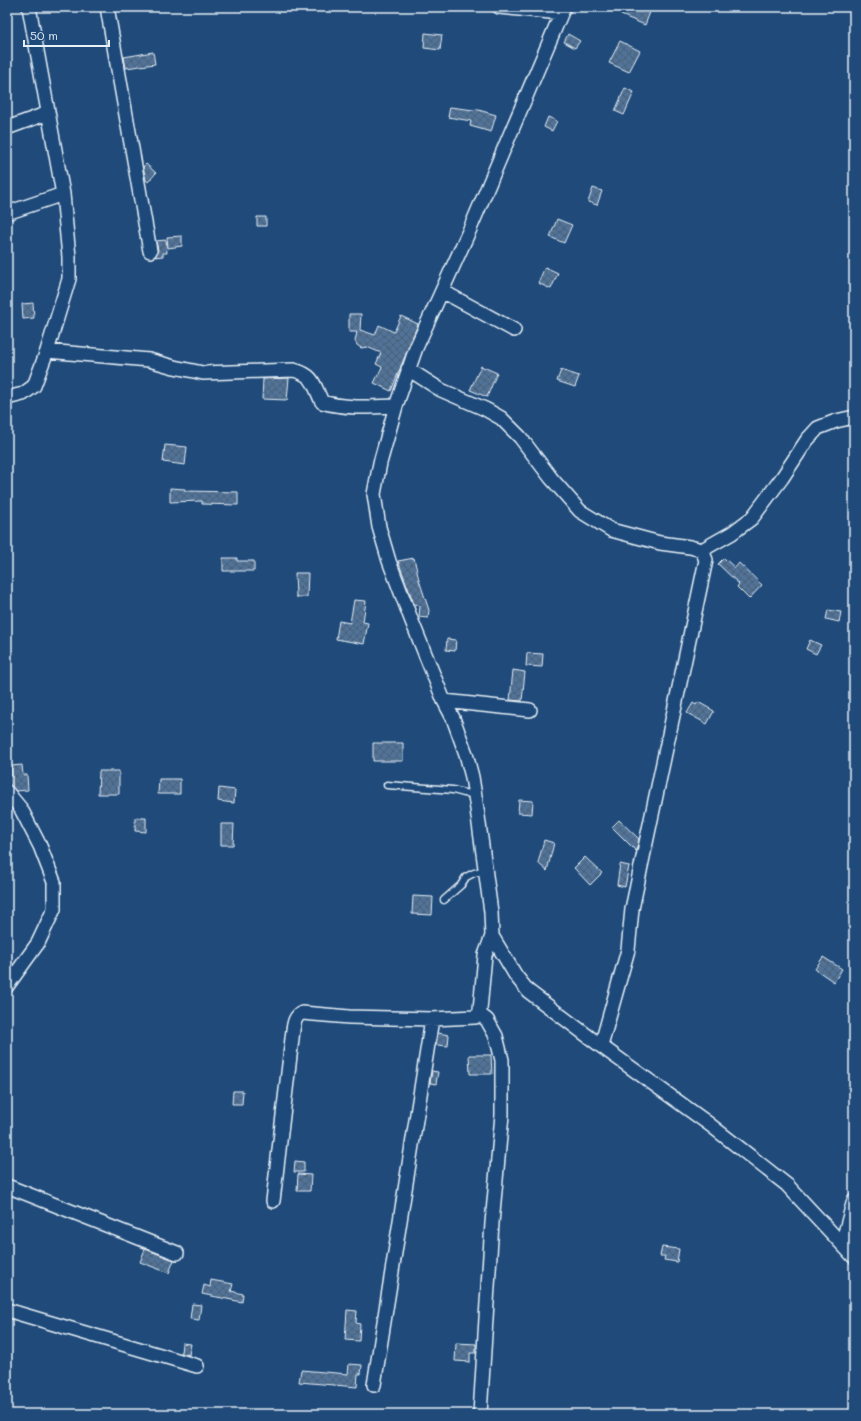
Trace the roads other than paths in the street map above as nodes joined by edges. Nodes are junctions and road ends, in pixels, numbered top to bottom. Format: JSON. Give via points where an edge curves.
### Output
{"nodes":[{"id":1,"x":29,"y":7,"type":"edge"},
{"id":2,"x":107,"y":7,"type":"edge"},
{"id":3,"x":499,"y":7,"type":"edge"},
{"id":4,"x":562,"y":10,"type":"edge"},
{"id":5,"x":48,"y":113,"type":"junction"},
{"id":6,"x":7,"y":128,"type":"edge"},
{"id":7,"x":63,"y":194,"type":"junction"},
{"id":8,"x":7,"y":213,"type":"edge"},
{"id":9,"x":150,"y":251,"type":"dead end"},
{"id":10,"x":442,"y":290,"type":"junction"},
{"id":11,"x":514,"y":330,"type":"dead end"},
{"id":12,"x":47,"y":352,"type":"junction"},
{"id":13,"x":408,"y":370,"type":"junction"},
{"id":14,"x":7,"y":398,"type":"edge"},
{"id":15,"x":396,"y":406,"type":"junction"},
{"id":16,"x":854,"y":417,"type":"edge"},
{"id":17,"x":702,"y":550,"type":"junction"},
{"id":18,"x":444,"y":701,"type":"junction"},
{"id":19,"x":530,"y":710,"type":"dead end"},
{"id":20,"x":387,"y":785,"type":"dead end"},
{"id":21,"x":7,"y":792,"type":"edge"},
{"id":22,"x":474,"y":794,"type":"junction"},
{"id":23,"x":485,"y":870,"type":"junction"},
{"id":24,"x":444,"y":900,"type":"dead end"},
{"id":25,"x":492,"y":936,"type":"junction"},
{"id":26,"x":7,"y":986,"type":"edge"},
{"id":27,"x":479,"y":1014,"type":"junction"},
{"id":28,"x":432,"y":1019,"type":"junction"},
{"id":29,"x":601,"y":1046,"type":"junction"},
{"id":30,"x":7,"y":1186,"type":"edge"},
{"id":31,"x":854,"y":1200,"type":"edge"},
{"id":32,"x":273,"y":1201,"type":"dead end"},
{"id":33,"x":842,"y":1244,"type":"junction"},
{"id":34,"x":177,"y":1253,"type":"dead end"},
{"id":35,"x":854,"y":1257,"type":"edge"},
{"id":36,"x":7,"y":1310,"type":"edge"},
{"id":37,"x":197,"y":1366,"type":"dead end"},
{"id":38,"x":374,"y":1385,"type":"dead end"},
{"id":39,"x":480,"y":1414,"type":"edge"}],
"edges":[{"from":1,"to":5,"type":"street"},
{"from":2,"to":9,"type":"street"},
{"from":3,"to":4,"type":"street"},
{"from":4,"to":10,"type":"street"},
{"from":5,"to":6,"type":"street"},
{"from":5,"to":7,"type":"street"},
{"from":7,"to":8,"type":"street"},
{"from":7,"to":12,"type":"street","via":[[69,257],[68,279]]},
{"from":10,"to":11,"type":"street"},
{"from":10,"to":13,"type":"street"},
{"from":12,"to":14,"type":"street","via":[[34,386],[23,394]]},
{"from":12,"to":15,"type":"street","via":[[149,360],[203,373],[294,370],[311,378],[322,402],[376,407]]},
{"from":13,"to":15,"type":"street"},
{"from":13,"to":17,"type":"street","via":[[441,390],[501,418],[520,437],[580,511],[611,530],[660,543]]},
{"from":15,"to":18,"type":"street","via":[[374,494],[379,527],[389,561]]},
{"from":16,"to":17,"type":"street","via":[[836,420],[818,428],[752,518]]},
{"from":17,"to":29,"type":"street","via":[[706,560],[632,910],[628,950]]},
{"from":18,"to":19,"type":"street"},
{"from":18,"to":22,"type":"street","via":[[466,754]]},
{"from":20,"to":22,"type":"lane"},
{"from":21,"to":26,"type":"street","via":[[21,809],[40,846],[54,882],[54,909],[38,943]]},
{"from":22,"to":23,"type":"street"},
{"from":23,"to":24,"type":"lane","via":[[466,877]]},
{"from":23,"to":25,"type":"street"},
{"from":25,"to":27,"type":"street","via":[[485,954]]},
{"from":25,"to":29,"type":"street","via":[[528,991]]},
{"from":27,"to":28,"type":"street","via":[[467,1018]]},
{"from":27,"to":39,"type":"street","via":[[487,1020],[496,1036],[502,1060],[502,1115],[492,1223]]},
{"from":28,"to":32,"type":"street","via":[[302,1013],[298,1015],[293,1030]]},
{"from":28,"to":38,"type":"street"},
{"from":29,"to":33,"type":"street","via":[[708,1124],[787,1186]]},
{"from":30,"to":34,"type":"street"},
{"from":31,"to":33,"type":"street"},
{"from":33,"to":35,"type":"street"},
{"from":36,"to":37,"type":"street"}]}
